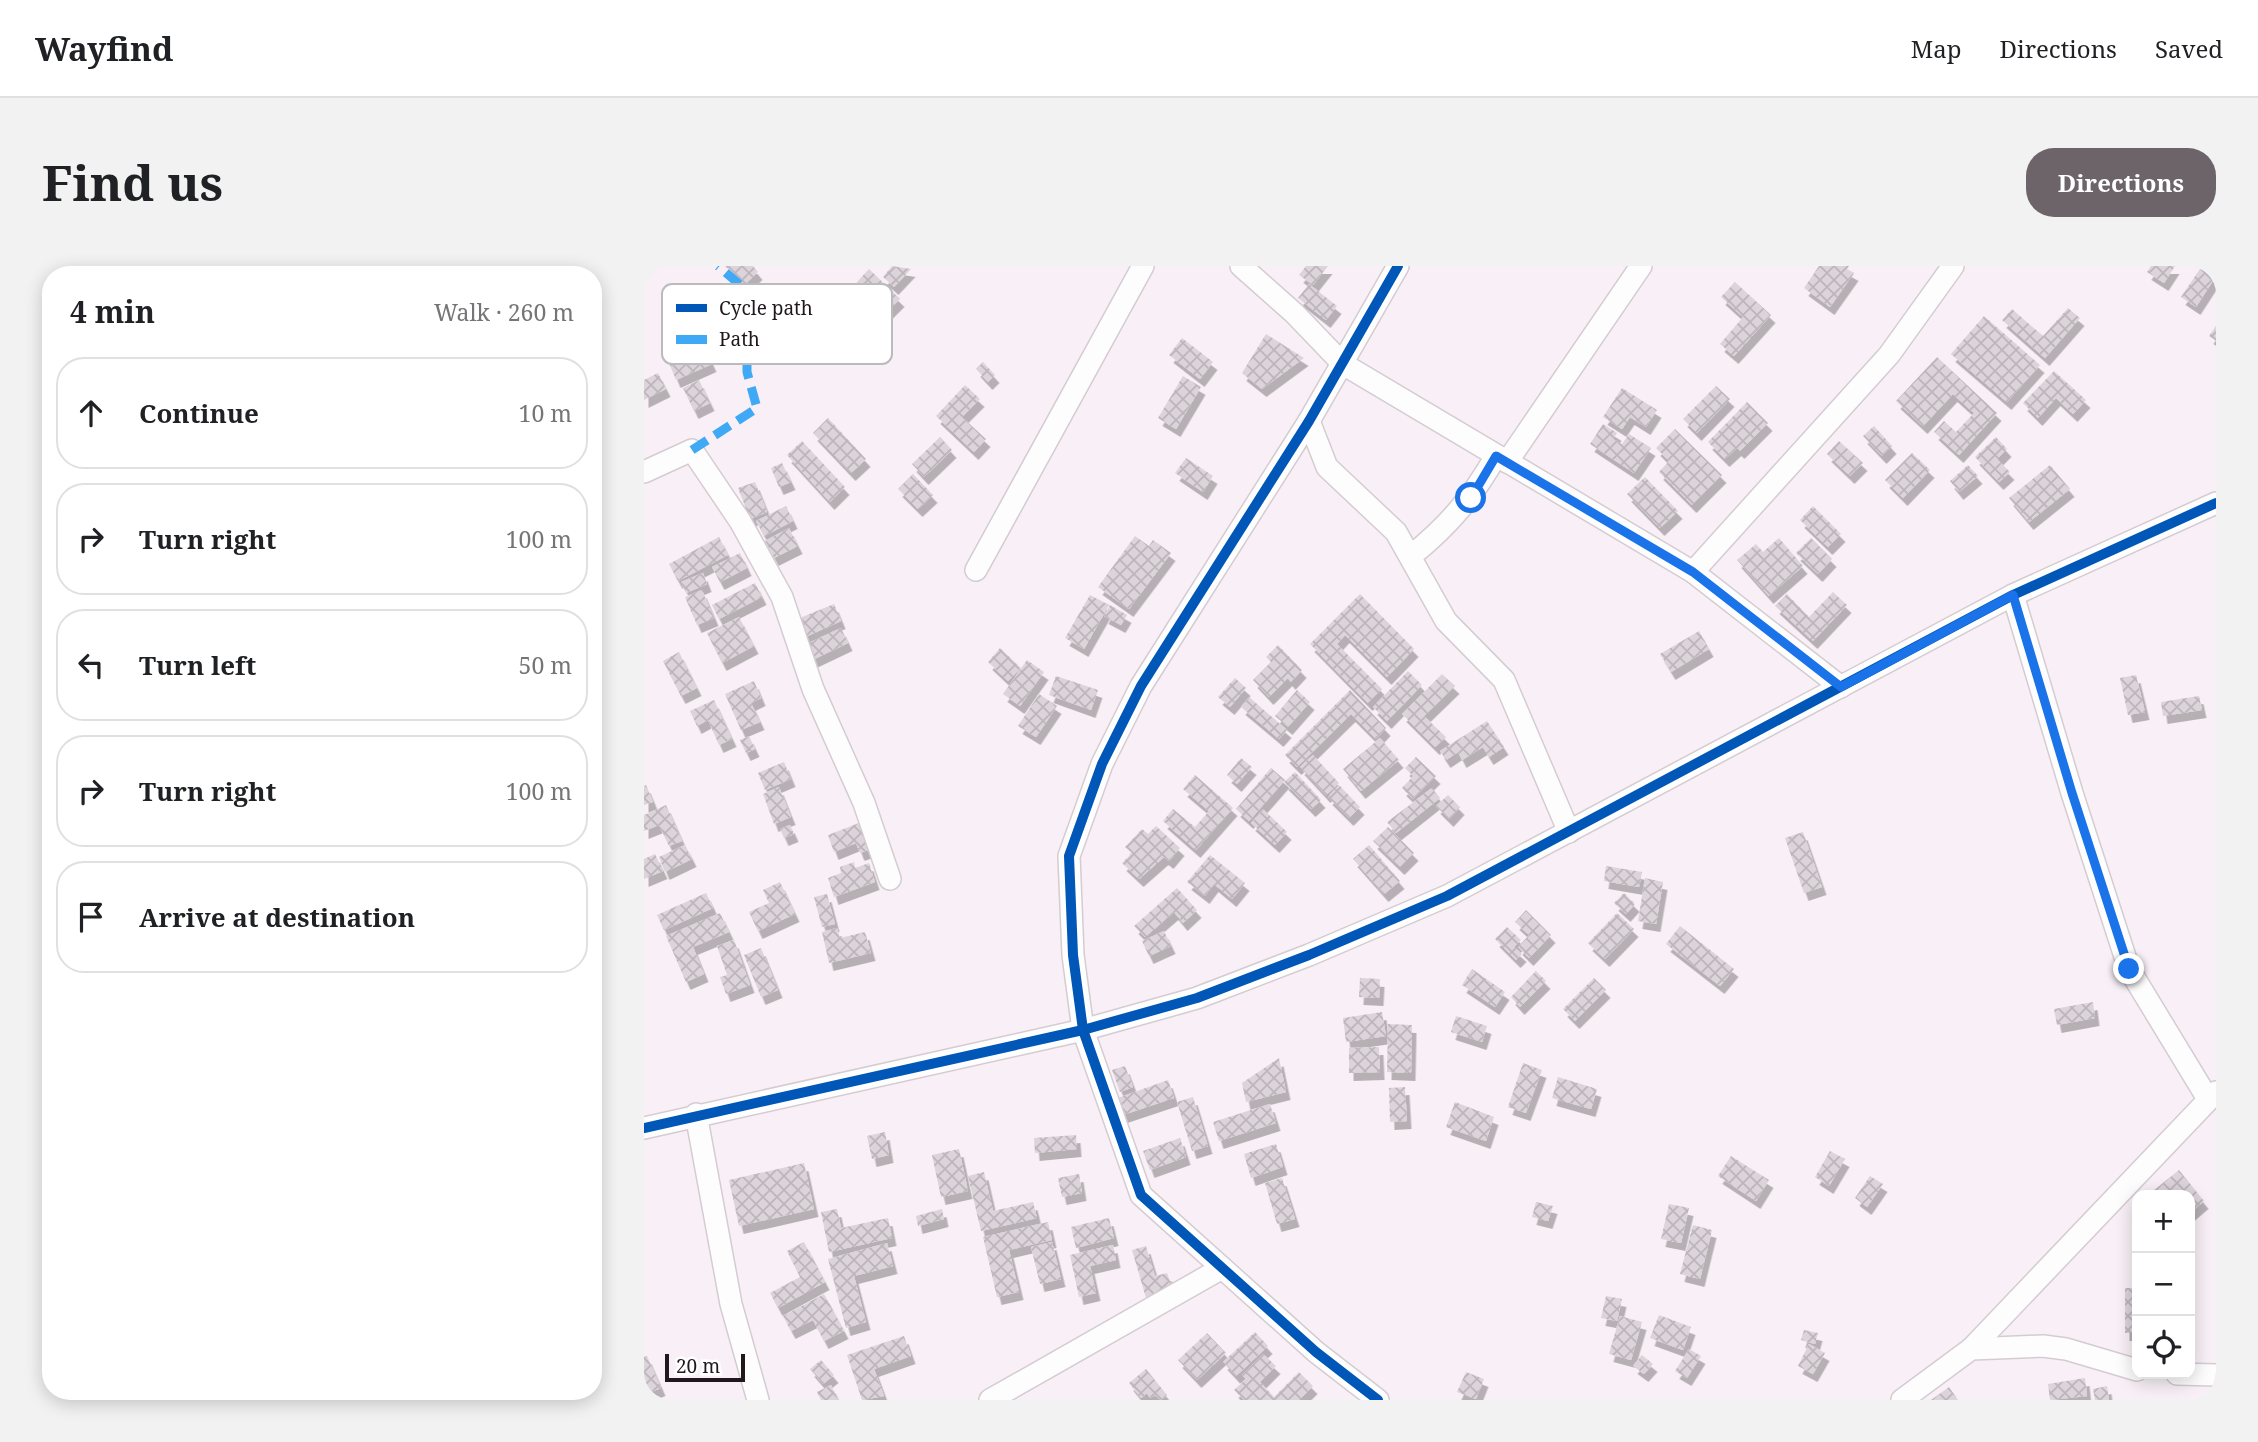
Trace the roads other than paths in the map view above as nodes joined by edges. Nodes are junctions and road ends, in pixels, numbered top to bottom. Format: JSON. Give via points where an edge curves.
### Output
{"nodes":[{"id":1,"x":1143,"y":266,"type":"edge"},
{"id":2,"x":1241,"y":266,"type":"edge"},
{"id":3,"x":1398,"y":266,"type":"edge"},
{"id":4,"x":1641,"y":266,"type":"edge"},
{"id":5,"x":1953,"y":266,"type":"edge"},
{"id":6,"x":1343,"y":364,"type":"junction"},
{"id":7,"x":1309,"y":421,"type":"junction"},
{"id":8,"x":1502,"y":459,"type":"junction"},
{"id":9,"x":644,"y":472,"type":"edge"},
{"id":10,"x":2216,"y":503,"type":"edge"},
{"id":11,"x":1411,"y":556,"type":"junction"},
{"id":12,"x":976,"y":570,"type":"dead end"},
{"id":13,"x":1693,"y":572,"type":"junction"},
{"id":14,"x":2013,"y":595,"type":"junction"},
{"id":15,"x":1841,"y":687,"type":"junction"},
{"id":16,"x":1569,"y":832,"type":"junction"},
{"id":17,"x":890,"y":879,"type":"dead end"},
{"id":18,"x":1083,"y":1030,"type":"junction"},
{"id":19,"x":2212,"y":1096,"type":"edge"},
{"id":20,"x":696,"y":1114,"type":"junction"},
{"id":21,"x":644,"y":1128,"type":"edge"},
{"id":22,"x":1222,"y":1268,"type":"junction"},
{"id":23,"x":1971,"y":1349,"type":"junction"},
{"id":24,"x":2132,"y":1369,"type":"edge"},
{"id":25,"x":2195,"y":1374,"type":"edge"},
{"id":26,"x":2216,"y":1375,"type":"edge"},
{"id":27,"x":758,"y":1400,"type":"edge"},
{"id":28,"x":990,"y":1400,"type":"edge"},
{"id":29,"x":1378,"y":1400,"type":"edge"},
{"id":30,"x":1902,"y":1400,"type":"edge"}],
"edges":[{"from":1,"to":12,"type":"street"},
{"from":2,"to":6,"type":"street"},
{"from":3,"to":6,"type":"street"},
{"from":4,"to":8,"type":"street"},
{"from":5,"to":13,"type":"street","via":[[1889,355]]},
{"from":6,"to":7,"type":"street"},
{"from":6,"to":8,"type":"street"},
{"from":7,"to":11,"type":"street","via":[[1327,467],[1396,532]]},
{"from":7,"to":18,"type":"street","via":[[1142,686],[1102,764],[1069,856],[1073,955]]},
{"from":8,"to":11,"type":"street","via":[[1439,533]]},
{"from":8,"to":13,"type":"street"},
{"from":9,"to":17,"type":"street","via":[[692,450],[740,522],[782,597],[813,689],[864,803]]},
{"from":10,"to":14,"type":"street"},
{"from":11,"to":16,"type":"street","via":[[1446,621],[1504,680]]},
{"from":13,"to":15,"type":"street"},
{"from":14,"to":15,"type":"street"},
{"from":14,"to":19,"type":"street","via":[[2129,969]]},
{"from":15,"to":16,"type":"street"},
{"from":16,"to":18,"type":"street","via":[[1447,896],[1309,956],[1197,998]]},
{"from":18,"to":20,"type":"street"},
{"from":18,"to":22,"type":"street","via":[[1141,1195]]},
{"from":19,"to":23,"type":"street"},
{"from":20,"to":21,"type":"street"},
{"from":20,"to":27,"type":"street","via":[[731,1304]]},
{"from":22,"to":28,"type":"street"},
{"from":22,"to":29,"type":"street"},
{"from":23,"to":24,"type":"street","via":[[2043,1346]]},
{"from":23,"to":30,"type":"street"},
{"from":25,"to":26,"type":"street"}]}
